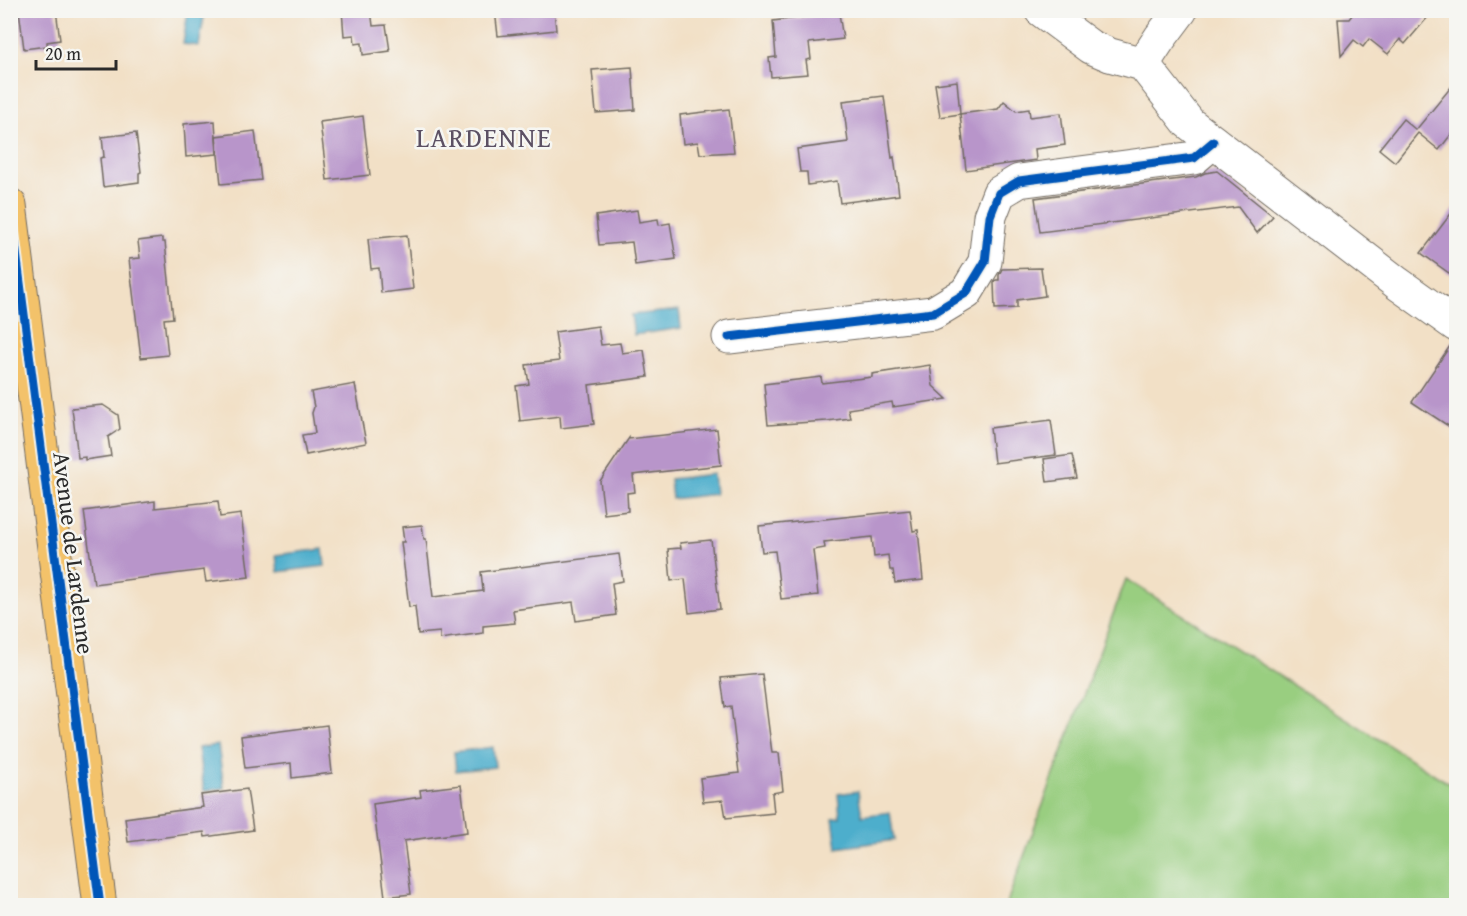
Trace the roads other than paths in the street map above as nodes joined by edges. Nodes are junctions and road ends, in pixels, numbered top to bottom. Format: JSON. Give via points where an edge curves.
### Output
{"nodes":[{"id":1,"x":1041,"y":10,"type":"edge"},
{"id":2,"x":1181,"y":10,"type":"edge"},
{"id":3,"x":1143,"y":64,"type":"junction"},
{"id":4,"x":1213,"y":142,"type":"junction"},
{"id":5,"x":10,"y":205,"type":"edge"},
{"id":6,"x":1456,"y":325,"type":"edge"},
{"id":7,"x":729,"y":337,"type":"dead end"},
{"id":8,"x":100,"y":906,"type":"edge"}],
"edges":[{"from":1,"to":3,"type":"street","via":[[1091,46]]},
{"from":2,"to":3,"type":"street"},
{"from":3,"to":4,"type":"street","via":[[1189,123]]},
{"from":4,"to":6,"type":"street"},
{"from":4,"to":7,"type":"street","via":[[1194,158],[1019,181],[999,193],[990,216],[985,262],[966,293],[933,313]]},
{"from":5,"to":8,"type":"main road","name":"Avenue de Lardenne"}]}
